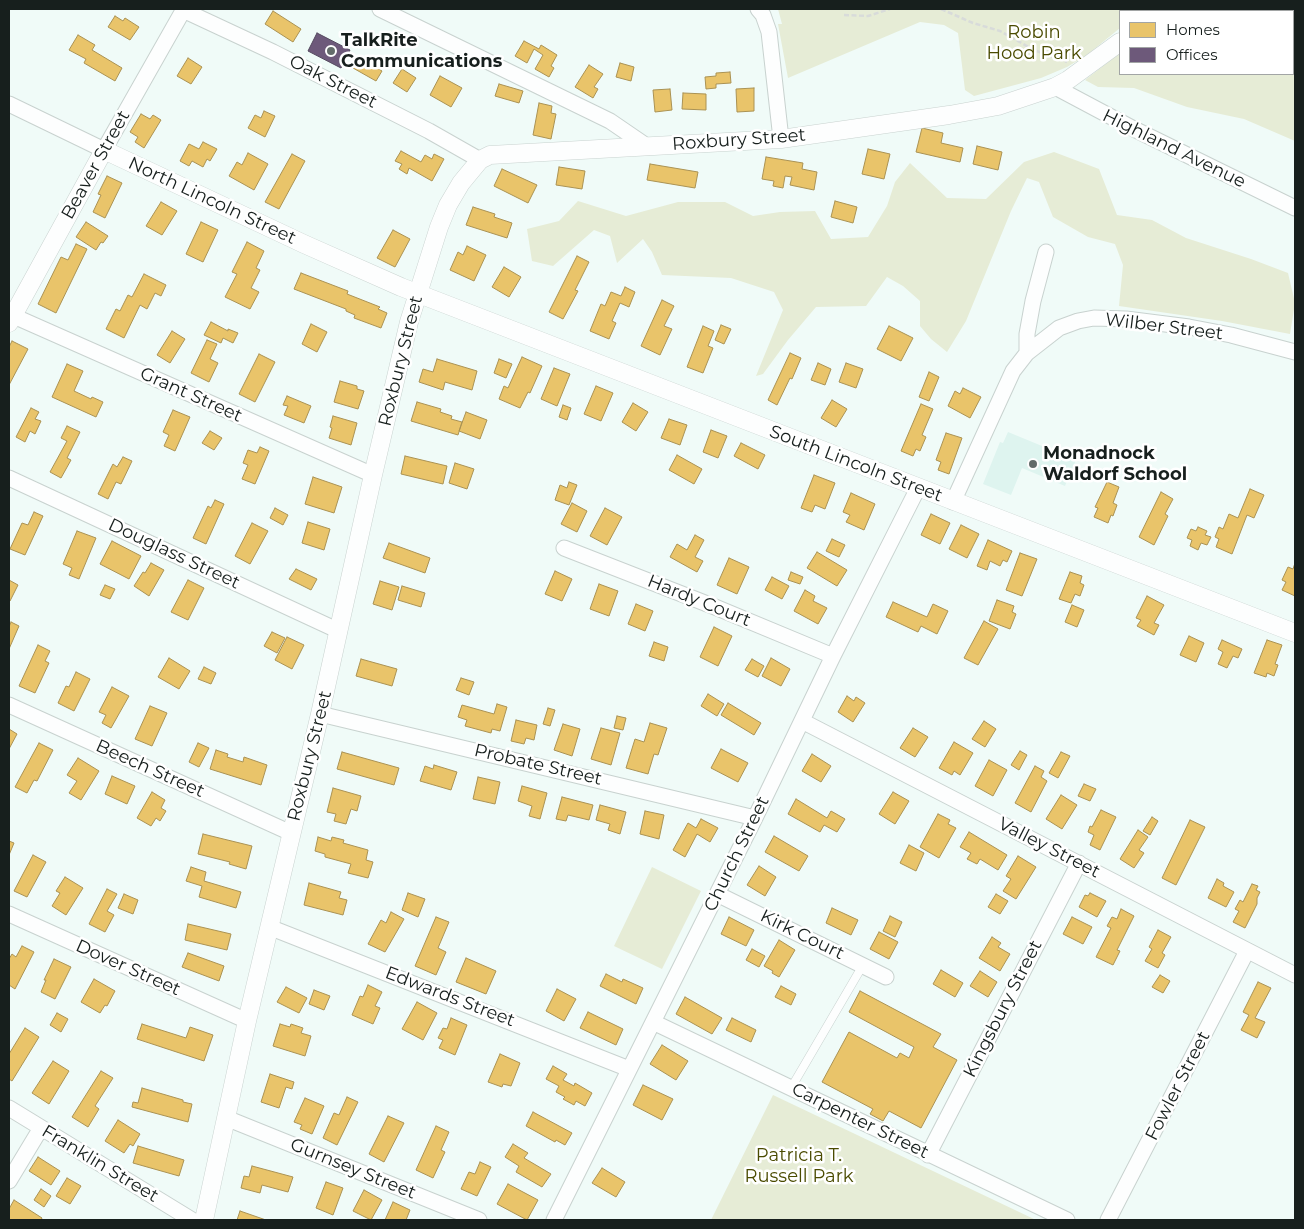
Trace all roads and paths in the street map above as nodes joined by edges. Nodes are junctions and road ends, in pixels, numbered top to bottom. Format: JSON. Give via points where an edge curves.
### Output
{"nodes":[{"id":1,"x":380,"y":9,"type":"edge"},
{"id":2,"x":758,"y":9,"type":"edge"},
{"id":3,"x":890,"y":9,"type":"edge"},
{"id":4,"x":941,"y":9,"type":"edge"},
{"id":5,"x":184,"y":10,"type":"edge"},
{"id":6,"x":844,"y":15,"type":"dead end"},
{"id":7,"x":1119,"y":43,"type":"edge"},
{"id":8,"x":1080,"y":73,"type":"junction"},
{"id":9,"x":1055,"y":87,"type":"junction"},
{"id":10,"x":9,"y":104,"type":"edge"},
{"id":11,"x":782,"y":139,"type":"junction"},
{"id":12,"x":648,"y":147,"type":"junction"},
{"id":13,"x":104,"y":150,"type":"junction"},
{"id":14,"x":480,"y":160,"type":"junction"},
{"id":15,"x":1295,"y":208,"type":"edge"},
{"id":16,"x":1046,"y":252,"type":"dead end"},
{"id":17,"x":417,"y":292,"type":"junction"},
{"id":18,"x":10,"y":318,"type":"edge"},
{"id":19,"x":1295,"y":352,"type":"edge"},
{"id":20,"x":1027,"y":353,"type":"junction"},
{"id":21,"x":373,"y":475,"type":"junction"},
{"id":22,"x":9,"y":478,"type":"edge"},
{"id":23,"x":918,"y":488,"type":"junction"},
{"id":24,"x":953,"y":502,"type":"junction"},
{"id":25,"x":564,"y":548,"type":"dead end"},
{"id":26,"x":339,"y":631,"type":"junction"},
{"id":27,"x":1295,"y":633,"type":"edge"},
{"id":28,"x":833,"y":656,"type":"junction"},
{"id":29,"x":9,"y":705,"type":"edge"},
{"id":30,"x":320,"y":714,"type":"junction"},
{"id":31,"x":802,"y":721,"type":"junction"},
{"id":32,"x":755,"y":818,"type":"junction"},
{"id":33,"x":291,"y":832,"type":"junction"},
{"id":34,"x":1079,"y":863,"type":"junction"},
{"id":35,"x":717,"y":894,"type":"junction"},
{"id":36,"x":9,"y":914,"type":"edge"},
{"id":37,"x":269,"y":927,"type":"junction"},
{"id":38,"x":1247,"y":951,"type":"junction"},
{"id":39,"x":863,"y":965,"type":"junction"},
{"id":40,"x":1295,"y":975,"type":"edge"},
{"id":41,"x":886,"y":976,"type":"dead end"},
{"id":42,"x":247,"y":1021,"type":"junction"},
{"id":43,"x":653,"y":1022,"type":"junction"},
{"id":44,"x":630,"y":1068,"type":"junction"},
{"id":45,"x":791,"y":1088,"type":"junction"},
{"id":46,"x":9,"y":1108,"type":"edge"},
{"id":47,"x":226,"y":1118,"type":"junction"},
{"id":48,"x":41,"y":1128,"type":"junction"},
{"id":49,"x":928,"y":1155,"type":"junction"},
{"id":50,"x":9,"y":1182,"type":"edge"},
{"id":51,"x":192,"y":1220,"type":"edge"},
{"id":52,"x":204,"y":1220,"type":"edge"},
{"id":53,"x":479,"y":1220,"type":"edge"},
{"id":54,"x":554,"y":1220,"type":"edge"},
{"id":55,"x":1067,"y":1220,"type":"edge"},
{"id":56,"x":1108,"y":1220,"type":"edge"}],
"edges":[{"from":1,"to":12,"type":"street","via":[[610,121]]},
{"from":2,"to":11,"type":"street","via":[[769,32]]},
{"from":3,"to":6,"type":"path","via":[[868,16]]},
{"from":4,"to":8,"type":"path","via":[[1000,31],[1034,50],[1065,60]]},
{"from":5,"to":13,"type":"street","name":"Beaver Street"},
{"from":5,"to":14,"type":"street","name":"Oak Street","via":[[274,52]]},
{"from":7,"to":8,"type":"street","name":"Roxbury Street"},
{"from":8,"to":9,"type":"street","name":"Roxbury Street"},
{"from":9,"to":11,"type":"street","name":"Roxbury Street","via":[[998,106]]},
{"from":9,"to":15,"type":"street","name":"Highland Avenue"},
{"from":10,"to":13,"type":"street","name":"North Lincoln Street"},
{"from":11,"to":12,"type":"street","name":"Roxbury Street"},
{"from":12,"to":14,"type":"street","name":"Roxbury Street","via":[[490,155]]},
{"from":13,"to":17,"type":"street","name":"North Lincoln Street","via":[[312,248]]},
{"from":13,"to":18,"type":"street","name":"Beaver Street"},
{"from":14,"to":17,"type":"street","name":"Roxbury Street","via":[[448,205]]},
{"from":16,"to":20,"type":"street","via":[[1033,301]]},
{"from":17,"to":21,"type":"street","name":"Roxbury Street"},
{"from":17,"to":23,"type":"street","name":"South Lincoln Street"},
{"from":18,"to":21,"type":"street","name":"Grant Street"},
{"from":19,"to":20,"type":"street","name":"Wilber Street","via":[[1190,327],[1094,318],[1059,328]]},
{"from":20,"to":24,"type":"street","name":"Wilber Street","via":[[1013,371]]},
{"from":21,"to":26,"type":"street","name":"Roxbury Street"},
{"from":22,"to":26,"type":"street","name":"Douglass Street"},
{"from":23,"to":24,"type":"street","name":"South Lincoln Street"},
{"from":23,"to":28,"type":"street","name":"Church Street"},
{"from":24,"to":27,"type":"street","name":"South Lincoln Street"},
{"from":25,"to":28,"type":"street","name":"Hardy Court"},
{"from":26,"to":30,"type":"street","name":"Roxbury Street"},
{"from":28,"to":31,"type":"street","name":"Church Street"},
{"from":29,"to":33,"type":"street","name":"Beech Street"},
{"from":30,"to":32,"type":"street","name":"Probate Street"},
{"from":30,"to":33,"type":"street","name":"Roxbury Street"},
{"from":31,"to":32,"type":"street","name":"Church Street"},
{"from":31,"to":34,"type":"street","name":"Valley Street"},
{"from":32,"to":35,"type":"street","name":"Church Street"},
{"from":33,"to":37,"type":"street","name":"Roxbury Street"},
{"from":34,"to":38,"type":"street","name":"Valley Street"},
{"from":34,"to":49,"type":"street","name":"Kingsbury Street"},
{"from":35,"to":39,"type":"street","name":"Kirk Court"},
{"from":35,"to":43,"type":"street","name":"Church Street"},
{"from":36,"to":42,"type":"street","name":"Dover Street"},
{"from":37,"to":42,"type":"street","name":"Roxbury Street"},
{"from":37,"to":44,"type":"street","name":"Edwards Street"},
{"from":38,"to":40,"type":"street","name":"Valley Street"},
{"from":38,"to":56,"type":"street","name":"Fowler Street"},
{"from":39,"to":41,"type":"street","name":"Kirk Court"},
{"from":39,"to":45,"type":"lane"},
{"from":42,"to":47,"type":"street","name":"Roxbury Street"},
{"from":43,"to":44,"type":"street","name":"Church Street"},
{"from":43,"to":45,"type":"street","name":"Carpenter Street"},
{"from":44,"to":54,"type":"street","name":"Church Street"},
{"from":45,"to":49,"type":"street","name":"Carpenter Street"},
{"from":46,"to":48,"type":"street","name":"Franklin Street"},
{"from":47,"to":52,"type":"street","name":"Roxbury Street"},
{"from":47,"to":53,"type":"street","name":"Gurnsey Street"},
{"from":48,"to":50,"type":"street"},
{"from":48,"to":51,"type":"street","name":"Franklin Street"},
{"from":49,"to":55,"type":"street","name":"Carpenter Street"}]}
